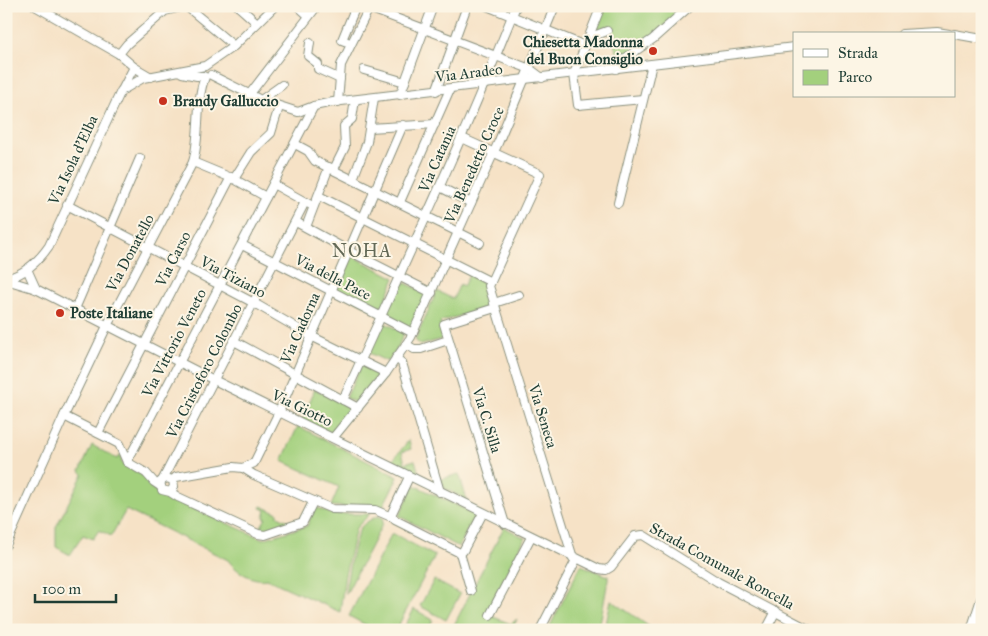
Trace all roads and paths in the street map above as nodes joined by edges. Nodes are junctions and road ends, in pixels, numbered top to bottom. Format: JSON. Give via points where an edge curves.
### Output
{"nodes":[{"id":1,"x":35,"y":6,"type":"edge"},
{"id":2,"x":185,"y":6,"type":"edge"},
{"id":3,"x":238,"y":6,"type":"edge"},
{"id":4,"x":275,"y":6,"type":"edge"},
{"id":5,"x":298,"y":6,"type":"edge"},
{"id":6,"x":317,"y":6,"type":"edge"},
{"id":7,"x":356,"y":6,"type":"edge"},
{"id":8,"x":433,"y":6,"type":"edge"},
{"id":9,"x":467,"y":6,"type":"edge"},
{"id":10,"x":487,"y":6,"type":"edge"},
{"id":11,"x":516,"y":6,"type":"edge"},
{"id":12,"x":555,"y":6,"type":"edge"},
{"id":13,"x":601,"y":6,"type":"edge"},
{"id":14,"x":690,"y":6,"type":"edge"},
{"id":15,"x":370,"y":7,"type":"edge"},
{"id":16,"x":309,"y":16,"type":"junction"},
{"id":17,"x":512,"y":16,"type":"junction"},
{"id":18,"x":257,"y":23,"type":"junction"},
{"id":19,"x":424,"y":29,"type":"junction"},
{"id":20,"x":546,"y":29,"type":"junction"},
{"id":21,"x":607,"y":31,"type":"dead end"},
{"id":22,"x":956,"y":34,"type":"edge"},
{"id":23,"x":982,"y":39,"type":"edge"},
{"id":24,"x":454,"y":40,"type":"junction"},
{"id":25,"x":586,"y":42,"type":"junction"},
{"id":26,"x":310,"y":43,"type":"dead end"},
{"id":27,"x":350,"y":43,"type":"junction"},
{"id":28,"x":234,"y":46,"type":"junction"},
{"id":29,"x":793,"y":47,"type":"edge"},
{"id":30,"x":118,"y":54,"type":"junction"},
{"id":31,"x":496,"y":56,"type":"junction"},
{"id":32,"x":652,"y":64,"type":"junction"},
{"id":33,"x":134,"y":67,"type":"junction"},
{"id":34,"x":530,"y":69,"type":"junction"},
{"id":35,"x":616,"y":69,"type":"junction"},
{"id":36,"x":364,"y":70,"type":"dead end"},
{"id":37,"x":207,"y":73,"type":"junction"},
{"id":38,"x":574,"y":74,"type":"junction"},
{"id":39,"x":151,"y":77,"type":"junction"},
{"id":40,"x":542,"y":78,"type":"junction"},
{"id":41,"x":340,"y":79,"type":"junction"},
{"id":42,"x":524,"y":80,"type":"junction"},
{"id":43,"x":405,"y":82,"type":"junction"},
{"id":44,"x":282,"y":85,"type":"dead end"},
{"id":45,"x":485,"y":85,"type":"junction"},
{"id":46,"x":450,"y":89,"type":"junction"},
{"id":47,"x":121,"y":91,"type":"junction"},
{"id":48,"x":436,"y":91,"type":"junction"},
{"id":49,"x":249,"y":95,"type":"junction"},
{"id":50,"x":400,"y":95,"type":"junction"},
{"id":51,"x":374,"y":98,"type":"junction"},
{"id":52,"x":643,"y":99,"type":"junction"},
{"id":53,"x":261,"y":100,"type":"junction"},
{"id":54,"x":355,"y":100,"type":"junction"},
{"id":55,"x":338,"y":102,"type":"junction"},
{"id":56,"x":279,"y":106,"type":"junction"},
{"id":57,"x":314,"y":106,"type":"junction"},
{"id":58,"x":435,"y":124,"type":"junction"},
{"id":59,"x":403,"y":126,"type":"junction"},
{"id":60,"x":370,"y":128,"type":"junction"},
{"id":61,"x":462,"y":138,"type":"junction"},
{"id":62,"x":294,"y":144,"type":"junction"},
{"id":63,"x":494,"y":153,"type":"junction"},
{"id":64,"x":140,"y":158,"type":"dead end"},
{"id":65,"x":193,"y":162,"type":"junction"},
{"id":66,"x":331,"y":168,"type":"junction"},
{"id":67,"x":232,"y":178,"type":"junction"},
{"id":68,"x":353,"y":179,"type":"junction"},
{"id":69,"x":274,"y":184,"type":"junction"},
{"id":70,"x":440,"y":187,"type":"junction"},
{"id":71,"x":374,"y":189,"type":"junction"},
{"id":72,"x":319,"y":196,"type":"junction"},
{"id":73,"x":266,"y":197,"type":"junction"},
{"id":74,"x":305,"y":202,"type":"junction"},
{"id":75,"x":400,"y":202,"type":"junction"},
{"id":76,"x":471,"y":203,"type":"junction"},
{"id":77,"x":618,"y":203,"type":"dead end"},
{"id":78,"x":67,"y":205,"type":"junction"},
{"id":79,"x":314,"y":207,"type":"junction"},
{"id":80,"x":426,"y":216,"type":"junction"},
{"id":81,"x":363,"y":217,"type":"junction"},
{"id":82,"x":296,"y":222,"type":"junction"},
{"id":83,"x":306,"y":227,"type":"junction"},
{"id":84,"x":110,"y":228,"type":"junction"},
{"id":85,"x":459,"y":232,"type":"junction"},
{"id":86,"x":413,"y":243,"type":"junction"},
{"id":87,"x":480,"y":243,"type":"dead end"},
{"id":88,"x":242,"y":245,"type":"junction"},
{"id":89,"x":148,"y":248,"type":"junction"},
{"id":90,"x":349,"y":251,"type":"junction"},
{"id":91,"x":446,"y":260,"type":"junction"},
{"id":92,"x":275,"y":262,"type":"junction"},
{"id":93,"x":185,"y":267,"type":"junction"},
{"id":94,"x":27,"y":269,"type":"junction"},
{"id":95,"x":399,"y":277,"type":"junction"},
{"id":96,"x":6,"y":280,"type":"edge"},
{"id":97,"x":491,"y":282,"type":"junction"},
{"id":98,"x":220,"y":286,"type":"junction"},
{"id":99,"x":36,"y":289,"type":"junction"},
{"id":100,"x":331,"y":291,"type":"junction"},
{"id":101,"x":432,"y":293,"type":"junction"},
{"id":102,"x":519,"y":295,"type":"dead end"},
{"id":103,"x":254,"y":303,"type":"junction"},
{"id":104,"x":495,"y":305,"type":"junction"},
{"id":105,"x":75,"y":309,"type":"junction"},
{"id":106,"x":380,"y":317,"type":"junction"},
{"id":107,"x":107,"y":326,"type":"junction"},
{"id":108,"x":413,"y":333,"type":"junction"},
{"id":109,"x":311,"y":336,"type":"junction"},
{"id":110,"x":448,"y":340,"type":"junction"},
{"id":111,"x":234,"y":341,"type":"junction"},
{"id":112,"x":144,"y":345,"type":"junction"},
{"id":113,"x":407,"y":345,"type":"junction"},
{"id":114,"x":396,"y":358,"type":"junction"},
{"id":115,"x":361,"y":360,"type":"junction"},
{"id":116,"x":180,"y":363,"type":"junction"},
{"id":117,"x":386,"y":373,"type":"junction"},
{"id":118,"x":294,"y":374,"type":"junction"},
{"id":119,"x":214,"y":380,"type":"junction"},
{"id":120,"x":343,"y":400,"type":"junction"},
{"id":121,"x":358,"y":408,"type":"junction"},
{"id":122,"x":278,"y":412,"type":"junction"},
{"id":123,"x":64,"y":416,"type":"junction"},
{"id":124,"x":98,"y":433,"type":"junction"},
{"id":125,"x":333,"y":438,"type":"junction"},
{"id":126,"x":127,"y":462,"type":"junction"},
{"id":127,"x":243,"y":468,"type":"junction"},
{"id":128,"x":409,"y":476,"type":"junction"},
{"id":129,"x":173,"y":480,"type":"junction"},
{"id":130,"x":162,"y":482,"type":"junction"},
{"id":131,"x":170,"y":492,"type":"junction"},
{"id":132,"x":440,"y":492,"type":"junction"},
{"id":133,"x":313,"y":502,"type":"junction"},
{"id":134,"x":483,"y":513,"type":"junction"},
{"id":135,"x":391,"y":515,"type":"junction"},
{"id":136,"x":505,"y":524,"type":"junction"},
{"id":137,"x":531,"y":537,"type":"junction"},
{"id":138,"x":6,"y":545,"type":"edge"},
{"id":139,"x":460,"y":553,"type":"junction"},
{"id":140,"x":575,"y":559,"type":"junction"},
{"id":141,"x":472,"y":591,"type":"dead end"},
{"id":142,"x":982,"y":600,"type":"edge"},
{"id":143,"x":776,"y":611,"type":"junction"},
{"id":144,"x":490,"y":615,"type":"dead end"},
{"id":145,"x":540,"y":630,"type":"edge"},
{"id":146,"x":766,"y":630,"type":"edge"},
{"id":147,"x":810,"y":630,"type":"edge"},
{"id":148,"x":972,"y":630,"type":"edge"}],
"edges":[{"from":1,"to":30,"type":"street"},
{"from":2,"to":28,"type":"street"},
{"from":2,"to":30,"type":"street","via":[[165,11]]},
{"from":3,"to":18,"type":"street"},
{"from":4,"to":18,"type":"street"},
{"from":5,"to":16,"type":"street"},
{"from":6,"to":16,"type":"street"},
{"from":7,"to":27,"type":"street","via":[[342,40]]},
{"from":8,"to":19,"type":"street"},
{"from":9,"to":24,"type":"street"},
{"from":10,"to":17,"type":"street"},
{"from":11,"to":17,"type":"street","name":"Via Catania"},
{"from":12,"to":20,"type":"street","name":"Via Benedetto Croce"},
{"from":13,"to":25,"type":"street"},
{"from":14,"to":35,"type":"street","via":[[653,39],[621,61]]},
{"from":15,"to":19,"type":"street"},
{"from":15,"to":27,"type":"street"},
{"from":16,"to":49,"type":"street"},
{"from":17,"to":20,"type":"street"},
{"from":17,"to":31,"type":"street","name":"Via Catania"},
{"from":18,"to":28,"type":"street"},
{"from":19,"to":24,"type":"street"},
{"from":19,"to":43,"type":"street"},
{"from":20,"to":25,"type":"street"},
{"from":20,"to":34,"type":"street","name":"Via Benedetto Croce"},
{"from":21,"to":25,"type":"street"},
{"from":22,"to":23,"type":"street"},
{"from":24,"to":31,"type":"street"},
{"from":24,"to":48,"type":"street"},
{"from":25,"to":38,"type":"street"},
{"from":26,"to":41,"type":"street","via":[[308,56],[318,64],[318,69]]},
{"from":27,"to":41,"type":"street","via":[[341,65]]},
{"from":28,"to":37,"type":"street","via":[[215,61]]},
{"from":29,"to":32,"type":"street","name":"Via Aradeo"},
{"from":30,"to":33,"type":"street"},
{"from":31,"to":34,"type":"street"},
{"from":31,"to":45,"type":"street","name":"Via Catania"},
{"from":32,"to":35,"type":"street","name":"Via Aradeo"},
{"from":32,"to":52,"type":"street"},
{"from":33,"to":39,"type":"street"},
{"from":33,"to":47,"type":"street","name":"Via Isola d'Elba"},
{"from":34,"to":40,"type":"street"},
{"from":34,"to":42,"type":"street","name":"Via Benedetto Croce"},
{"from":35,"to":38,"type":"street","name":"Via Aradeo"},
{"from":36,"to":43,"type":"street"},
{"from":37,"to":39,"type":"street","via":[[178,72]]},
{"from":37,"to":49,"type":"street"},
{"from":37,"to":65,"type":"street","name":"Via Donatello","via":[[202,88]]},
{"from":38,"to":40,"type":"street","name":"Via Aradeo"},
{"from":38,"to":52,"type":"street","via":[[578,105]]},
{"from":39,"to":47,"type":"street"},
{"from":40,"to":42,"type":"street","name":"Via Aradeo"},
{"from":41,"to":55,"type":"street"},
{"from":42,"to":45,"type":"street","name":"Via Aradeo"},
{"from":42,"to":63,"type":"street","name":"Via Benedetto Croce"},
{"from":43,"to":50,"type":"street"},
{"from":44,"to":53,"type":"street"},
{"from":45,"to":46,"type":"street","name":"Via Aradeo"},
{"from":45,"to":61,"type":"street","name":"Via Catania"},
{"from":46,"to":48,"type":"street","name":"Via Aradeo"},
{"from":46,"to":58,"type":"street"},
{"from":47,"to":78,"type":"street","name":"Via Isola d'Elba"},
{"from":48,"to":50,"type":"street","name":"Via Aradeo"},
{"from":49,"to":53,"type":"street"},
{"from":50,"to":51,"type":"street","name":"Via Aradeo"},
{"from":51,"to":54,"type":"street","name":"Via Aradeo"},
{"from":51,"to":60,"type":"street"},
{"from":52,"to":77,"type":"street"},
{"from":53,"to":56,"type":"street"},
{"from":54,"to":55,"type":"street","name":"Via Aradeo"},
{"from":54,"to":66,"type":"street","via":[[352,119],[344,126],[344,147]]},
{"from":55,"to":57,"type":"street","name":"Via Aradeo"},
{"from":56,"to":57,"type":"street","name":"Via Aradeo","via":[[298,112]]},
{"from":56,"to":67,"type":"street","name":"Via Carso","via":[[271,133],[251,152]]},
{"from":57,"to":62,"type":"street","name":"Via Vittorio Veneto"},
{"from":58,"to":59,"type":"street"},
{"from":58,"to":75,"type":"street"},
{"from":59,"to":60,"type":"street"},
{"from":59,"to":71,"type":"street","name":"Via Cadorna"},
{"from":60,"to":68,"type":"street"},
{"from":61,"to":63,"type":"street"},
{"from":61,"to":70,"type":"street","name":"Via Catania"},
{"from":62,"to":66,"type":"street","via":[[308,151],[315,161]]},
{"from":62,"to":69,"type":"street","name":"Via Vittorio Veneto"},
{"from":63,"to":76,"type":"street","name":"Via Benedetto Croce"},
{"from":63,"to":97,"type":"street","via":[[540,174]]},
{"from":64,"to":84,"type":"street"},
{"from":65,"to":67,"type":"street"},
{"from":65,"to":89,"type":"street","name":"Via Donatello"},
{"from":66,"to":68,"type":"street"},
{"from":66,"to":72,"type":"street"},
{"from":67,"to":73,"type":"street"},
{"from":67,"to":93,"type":"street","name":"Via Carso"},
{"from":68,"to":71,"type":"street"},
{"from":69,"to":73,"type":"street","name":"Via Vittorio Veneto"},
{"from":69,"to":74,"type":"street"},
{"from":70,"to":76,"type":"street"},
{"from":70,"to":80,"type":"street","name":"Via Catania"},
{"from":71,"to":75,"type":"street"},
{"from":71,"to":81,"type":"street","name":"Via Cadorna"},
{"from":72,"to":79,"type":"street"},
{"from":72,"to":81,"type":"street"},
{"from":73,"to":88,"type":"street","name":"Via Vittorio Veneto"},
{"from":74,"to":79,"type":"street"},
{"from":74,"to":82,"type":"street","name":"Via Cristoforo Colombo"},
{"from":75,"to":80,"type":"street"},
{"from":76,"to":85,"type":"street","name":"Via Benedetto Croce"},
{"from":78,"to":84,"type":"street","name":"Via Tiziano"},
{"from":78,"to":94,"type":"street","name":"Via Isola d'Elba","via":[[48,246]]},
{"from":79,"to":83,"type":"street"},
{"from":80,"to":85,"type":"street"},
{"from":80,"to":86,"type":"street","name":"Via Catania"},
{"from":81,"to":86,"type":"street"},
{"from":81,"to":90,"type":"street","name":"Via Cadorna"},
{"from":82,"to":83,"type":"street"},
{"from":82,"to":92,"type":"street","name":"Via Cristoforo Colombo"},
{"from":83,"to":90,"type":"street"},
{"from":84,"to":89,"type":"street","name":"Via Tiziano"},
{"from":84,"to":105,"type":"street"},
{"from":85,"to":87,"type":"street"},
{"from":85,"to":91,"type":"street","name":"Via Benedetto Croce"},
{"from":86,"to":91,"type":"street"},
{"from":86,"to":95,"type":"street","name":"Via Catania"},
{"from":88,"to":92,"type":"street","name":"Via della Pace"},
{"from":88,"to":98,"type":"street","name":"Via Vittorio Veneto"},
{"from":89,"to":93,"type":"street","name":"Via Tiziano"},
{"from":89,"to":107,"type":"street","name":"Via Donatello"},
{"from":90,"to":95,"type":"street"},
{"from":90,"to":100,"type":"street","name":"Via Cadorna"},
{"from":91,"to":97,"type":"street"},
{"from":91,"to":101,"type":"street","name":"Via Benedetto Croce"},
{"from":92,"to":100,"type":"street","name":"Via della Pace"},
{"from":92,"to":103,"type":"street","name":"Via Cristoforo Colombo"},
{"from":93,"to":98,"type":"street","name":"Via Tiziano"},
{"from":93,"to":112,"type":"street","name":"Via Carso"},
{"from":94,"to":96,"type":"street","name":"Via Isola d'Elba"},
{"from":94,"to":99,"type":"street"},
{"from":95,"to":101,"type":"street"},
{"from":95,"to":106,"type":"street","name":"Via Catania"},
{"from":96,"to":99,"type":"street","name":"Via Giotto"},
{"from":97,"to":104,"type":"street","name":"Via Seneca","via":[[489,286]]},
{"from":98,"to":103,"type":"street","name":"Via Tiziano"},
{"from":98,"to":116,"type":"street","name":"Via Vittorio Veneto"},
{"from":99,"to":105,"type":"street","name":"Via Giotto"},
{"from":100,"to":106,"type":"street","name":"Via della Pace"},
{"from":100,"to":109,"type":"street","name":"Via Cadorna"},
{"from":101,"to":108,"type":"street","name":"Via Benedetto Croce"},
{"from":102,"to":104,"type":"street"},
{"from":103,"to":109,"type":"street","name":"Via Tiziano"},
{"from":103,"to":111,"type":"street","name":"Via Cristoforo Colombo"},
{"from":104,"to":110,"type":"street","name":"Via C. Silla","via":[[444,324]]},
{"from":104,"to":140,"type":"street","name":"Via Seneca"},
{"from":105,"to":107,"type":"street","name":"Via Giotto"},
{"from":106,"to":108,"type":"street","name":"Via della Pace"},
{"from":106,"to":115,"type":"street","name":"Via Catania"},
{"from":107,"to":112,"type":"street","name":"Via Giotto"},
{"from":107,"to":123,"type":"street","name":"Via Donatello"},
{"from":108,"to":113,"type":"street","name":"Via Benedetto Croce"},
{"from":109,"to":115,"type":"street","name":"Via Tiziano"},
{"from":109,"to":118,"type":"street","name":"Via Cadorna"},
{"from":110,"to":113,"type":"street","via":[[421,349]]},
{"from":110,"to":136,"type":"street","name":"Via C. Silla"},
{"from":111,"to":118,"type":"street"},
{"from":111,"to":119,"type":"street","name":"Via Cristoforo Colombo"},
{"from":112,"to":116,"type":"street","name":"Via Giotto"},
{"from":112,"to":124,"type":"street","name":"Via Carso"},
{"from":113,"to":114,"type":"street","name":"Via Benedetto Croce"},
{"from":114,"to":117,"type":"street","name":"Via Benedetto Croce"},
{"from":114,"to":132,"type":"street","via":[[402,364]]},
{"from":115,"to":117,"type":"street","name":"Via Tiziano"},
{"from":115,"to":120,"type":"street","name":"Via Catania"},
{"from":116,"to":119,"type":"street","name":"Via Giotto"},
{"from":116,"to":126,"type":"street","name":"Via Vittorio Veneto"},
{"from":117,"to":121,"type":"street","name":"Via Benedetto Croce"},
{"from":118,"to":120,"type":"street"},
{"from":118,"to":122,"type":"street","name":"Via Cadorna"},
{"from":119,"to":122,"type":"street","name":"Via Giotto"},
{"from":119,"to":130,"type":"street","name":"Via Cristoforo Colombo"},
{"from":120,"to":121,"type":"street"},
{"from":121,"to":125,"type":"street","name":"Via Benedetto Croce"},
{"from":122,"to":125,"type":"street","name":"Via Giotto"},
{"from":122,"to":127,"type":"street","name":"Via Cadorna","via":[[254,463]]},
{"from":123,"to":124,"type":"street"},
{"from":123,"to":138,"type":"street","name":"Via Donatello"},
{"from":124,"to":126,"type":"street","via":[[119,444]]},
{"from":125,"to":128,"type":"street","name":"Via Giotto"},
{"from":126,"to":130,"type":"street","via":[[154,482]]},
{"from":127,"to":129,"type":"street","via":[[233,467]]},
{"from":127,"to":133,"type":"street"},
{"from":128,"to":132,"type":"street","name":"Via Giotto"},
{"from":128,"to":135,"type":"street"},
{"from":129,"to":130,"type":"street","via":[[166,478]]},
{"from":129,"to":131,"type":"street","via":[[174,487]]},
{"from":130,"to":131,"type":"street","via":[[162,490]]},
{"from":131,"to":133,"type":"street","via":[[265,535],[303,522]]},
{"from":132,"to":134,"type":"street","name":"Via Giotto"},
{"from":133,"to":135,"type":"street","via":[[332,509],[375,510]]},
{"from":134,"to":136,"type":"street","name":"Via Giotto"},
{"from":134,"to":139,"type":"street"},
{"from":135,"to":139,"type":"street"},
{"from":136,"to":137,"type":"street","name":"Via Giotto"},
{"from":137,"to":140,"type":"street","name":"Via Giotto"},
{"from":137,"to":144,"type":"street"},
{"from":139,"to":141,"type":"street"},
{"from":140,"to":143,"type":"street","name":"Strada Comunale Roncella","via":[[606,570],[636,536],[643,535],[718,582]]},
{"from":140,"to":145,"type":"street"},
{"from":142,"to":148,"type":"main road"},
{"from":143,"to":146,"type":"street"},
{"from":143,"to":147,"type":"street","name":"Strada Comunale Roncella"}]}
